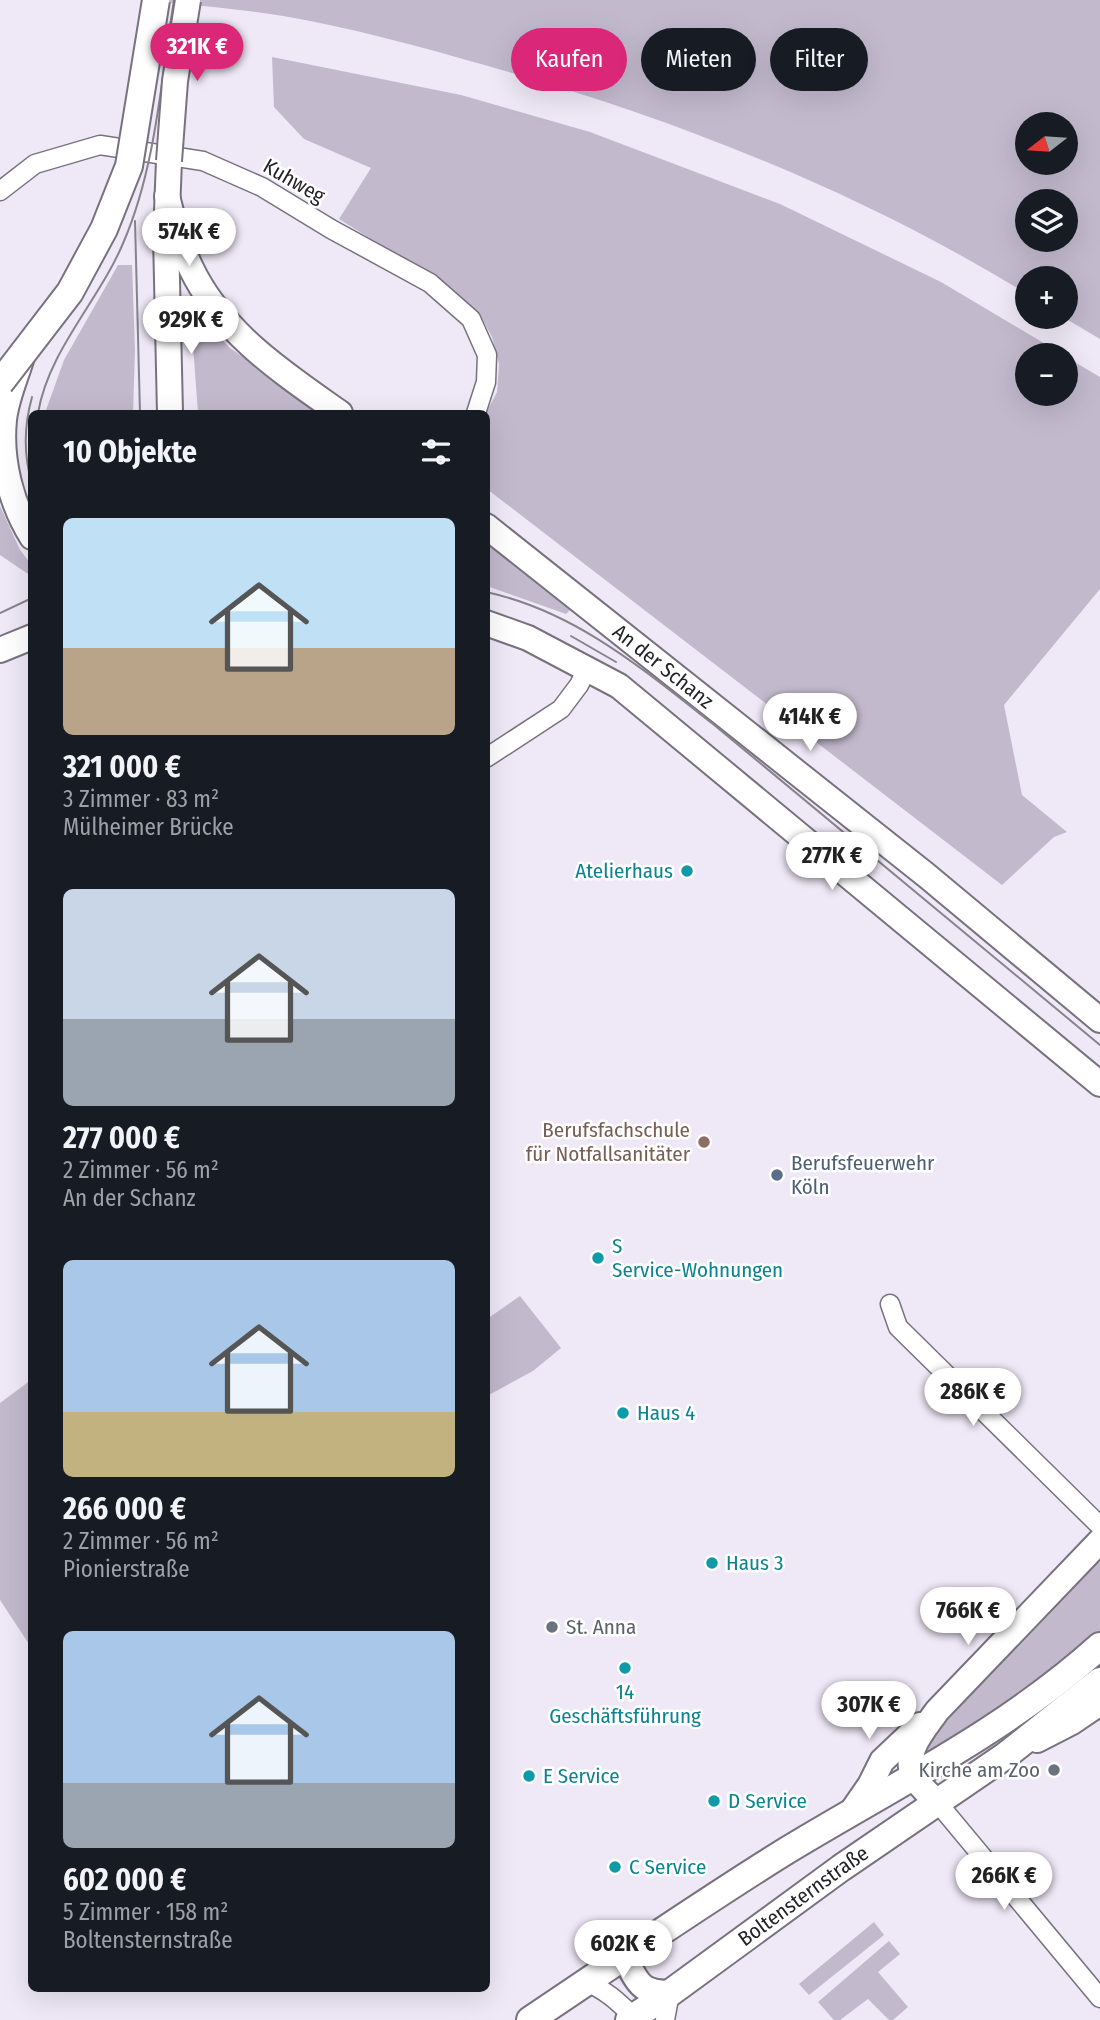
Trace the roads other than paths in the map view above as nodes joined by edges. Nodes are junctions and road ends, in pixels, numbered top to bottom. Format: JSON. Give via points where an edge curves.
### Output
{"nodes":[{"id":1,"x":149,"y":0,"type":"edge"},
{"id":2,"x":156,"y":0,"type":"edge"},
{"id":3,"x":188,"y":0,"type":"edge"},
{"id":4,"x":0,"y":191,"type":"edge"},
{"id":5,"x":171,"y":234,"type":"junction"},
{"id":6,"x":23,"y":352,"type":"junction"},
{"id":7,"x":0,"y":366,"type":"edge"},
{"id":8,"x":0,"y":383,"type":"edge"},
{"id":9,"x":478,"y":405,"type":"edge"},
{"id":10,"x":170,"y":410,"type":"edge"},
{"id":11,"x":336,"y":410,"type":"edge"},
{"id":12,"x":490,"y":529,"type":"edge"},
{"id":13,"x":28,"y":531,"type":"edge"},
{"id":14,"x":490,"y":624,"type":"edge"},
{"id":15,"x":28,"y":639,"type":"edge"},
{"id":16,"x":0,"y":650,"type":"edge"},
{"id":17,"x":587,"y":669,"type":"junction"},
{"id":18,"x":490,"y":755,"type":"edge"},
{"id":19,"x":1100,"y":1020,"type":"edge"},
{"id":20,"x":1100,"y":1084,"type":"edge"},
{"id":21,"x":890,"y":1304,"type":"dead end"},
{"id":22,"x":1100,"y":1525,"type":"edge"},
{"id":23,"x":1100,"y":1541,"type":"edge"},
{"id":24,"x":1100,"y":1646,"type":"edge"},
{"id":25,"x":1100,"y":1681,"type":"edge"},
{"id":26,"x":1100,"y":1703,"type":"edge"},
{"id":27,"x":937,"y":1711,"type":"junction"},
{"id":28,"x":1005,"y":1756,"type":"junction"},
{"id":29,"x":915,"y":1777,"type":"junction"},
{"id":30,"x":937,"y":1802,"type":"junction"},
{"id":31,"x":850,"y":1814,"type":"junction"},
{"id":32,"x":637,"y":1947,"type":"junction"},
{"id":33,"x":586,"y":1982,"type":"junction"},
{"id":34,"x":670,"y":1993,"type":"junction"},
{"id":35,"x":1100,"y":1998,"type":"edge"},
{"id":36,"x":633,"y":2019,"type":"edge"},
{"id":37,"x":530,"y":2020,"type":"edge"},
{"id":38,"x":665,"y":2020,"type":"edge"}],
"edges":[{"from":1,"to":7,"type":"main road","bridge":true,"via":[[121,164],[92,237],[51,301]]},
{"from":2,"to":6,"type":"main road","bridge":true,"via":[[129,166],[104,229],[70,292]]},
{"from":3,"to":5,"type":"main road","bridge":true,"via":[[169,161]]},
{"from":4,"to":9,"type":"street","name":"Kuhweg","via":[[35,164],[100,145],[203,161],[262,187],[430,283],[471,319],[487,355],[486,382]]},
{"from":5,"to":10,"type":"main road"},
{"from":5,"to":11,"type":"main road","via":[[211,302],[238,335]]},
{"from":6,"to":8,"type":"main road","bridge":true},
{"from":6,"to":13,"type":"main road","via":[[4,420],[4,458],[19,516]]},
{"from":12,"to":19,"type":"main road","name":"An der Schanz","via":[[926,875]]},
{"from":14,"to":17,"type":"main road","via":[[528,638]]},
{"from":15,"to":16,"type":"main road"},
{"from":17,"to":18,"type":"street","via":[[561,709]]},
{"from":17,"to":20,"type":"main road","via":[[619,687]]},
{"from":21,"to":22,"type":"street","via":[[898,1326]]},
{"from":23,"to":27,"type":"main road"},
{"from":24,"to":29,"type":"main road","name":"Boltensternstraße","via":[[1016,1712]]},
{"from":25,"to":28,"type":"main road","name":"Boltensternstraße"},
{"from":26,"to":28,"type":"main road","name":"Boltensternstraße"},
{"from":27,"to":29,"type":"main road","via":[[910,1758]]},
{"from":27,"to":31,"type":"main road","via":[[882,1761]]},
{"from":28,"to":30,"type":"main road","name":"Boltensternstraße"},
{"from":29,"to":30,"type":"main road"},
{"from":29,"to":31,"type":"main road","name":"Boltensternstraße"},
{"from":30,"to":34,"type":"main road","name":"Boltensternstraße"},
{"from":30,"to":35,"type":"street"},
{"from":31,"to":32,"type":"main road","name":"Boltensternstraße"},
{"from":32,"to":33,"type":"main road","name":"Boltensternstraße"},
{"from":32,"to":34,"type":"main road","via":[[629,1966],[638,1983],[651,1993]]},
{"from":33,"to":36,"type":"street","via":[[617,1999]]},
{"from":33,"to":37,"type":"main road","name":"Boltensternstraße"},
{"from":34,"to":36,"type":"main road","name":"Boltensternstraße"},
{"from":34,"to":38,"type":"street"}]}
